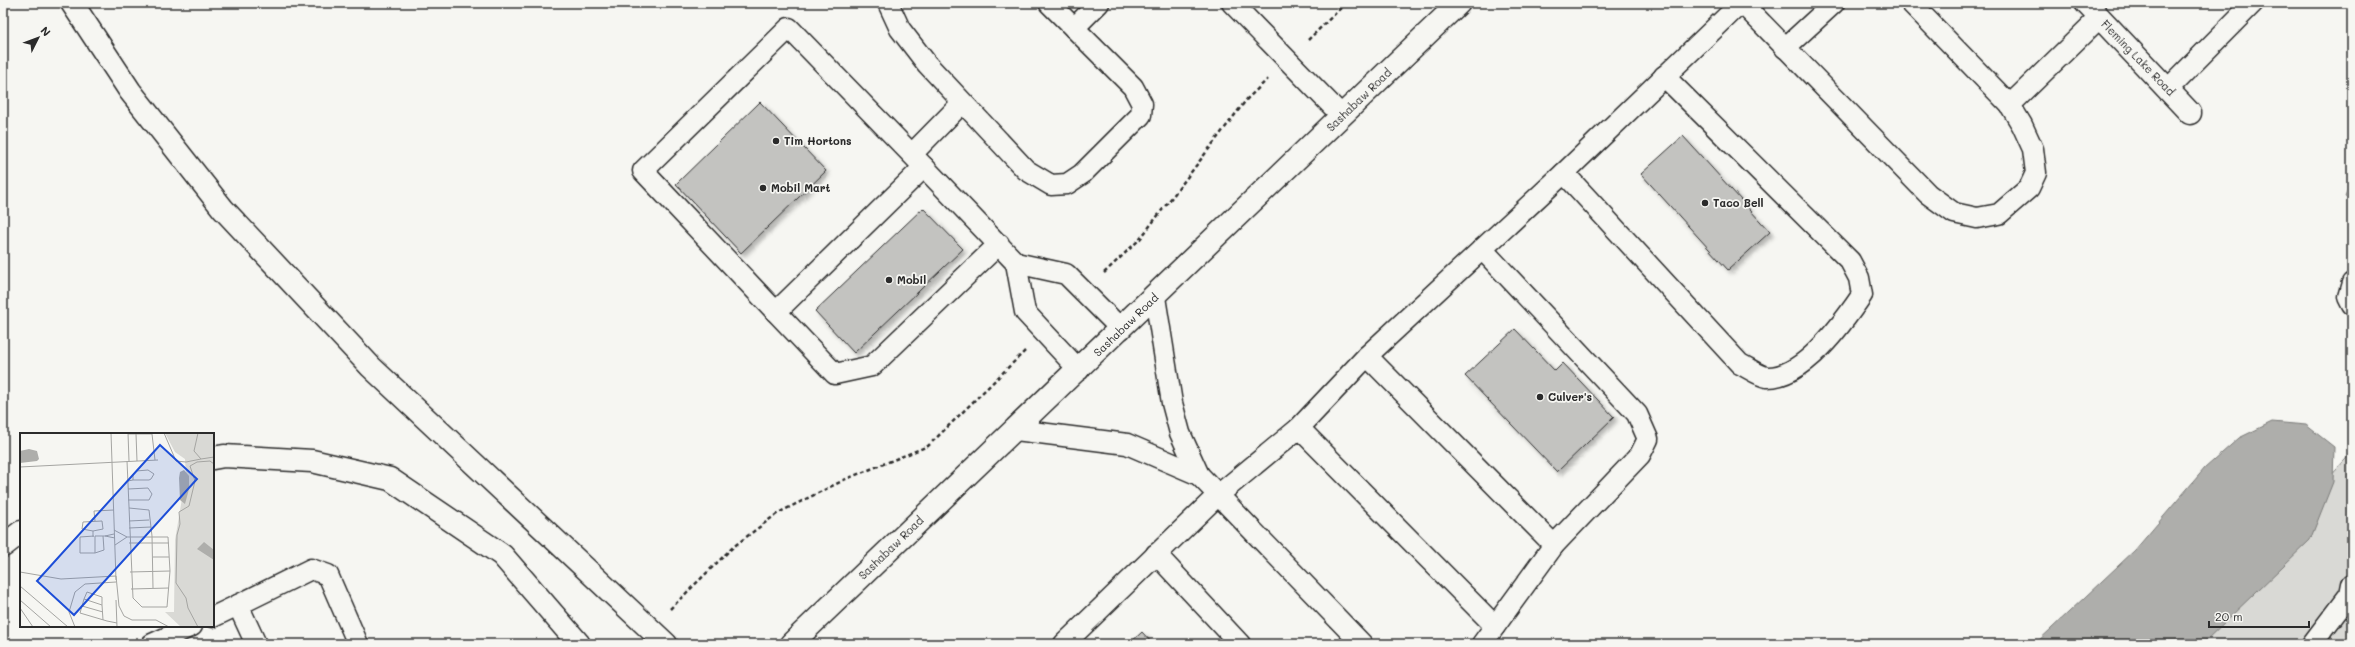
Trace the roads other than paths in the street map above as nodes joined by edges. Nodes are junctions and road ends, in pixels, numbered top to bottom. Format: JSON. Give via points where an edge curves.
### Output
{"nodes":[{"id":1,"x":72,"y":3,"type":"edge"},
{"id":2,"x":888,"y":3,"type":"edge"},
{"id":3,"x":1049,"y":3,"type":"edge"},
{"id":4,"x":1099,"y":3,"type":"edge"},
{"id":5,"x":1232,"y":3,"type":"edge"},
{"id":6,"x":1459,"y":3,"type":"edge"},
{"id":7,"x":1742,"y":3,"type":"edge"},
{"id":8,"x":1834,"y":3,"type":"edge"},
{"id":9,"x":1910,"y":3,"type":"edge"},
{"id":10,"x":2253,"y":3,"type":"edge"},
{"id":11,"x":2093,"y":10,"type":"edge"},
{"id":12,"x":1074,"y":28,"type":"junction"},
{"id":13,"x":1785,"y":48,"type":"junction"},
{"id":14,"x":1664,"y":76,"type":"junction"},
{"id":15,"x":2168,"y":89,"type":"junction"},
{"id":16,"x":962,"y":103,"type":"junction"},
{"id":17,"x":2010,"y":105,"type":"junction"},
{"id":18,"x":2190,"y":113,"type":"dead end"},
{"id":19,"x":1342,"y":116,"type":"junction"},
{"id":20,"x":918,"y":160,"type":"junction"},
{"id":21,"x":1564,"y":173,"type":"junction"},
{"id":22,"x":1000,"y":244,"type":"junction"},
{"id":23,"x":1482,"y":249,"type":"junction"},
{"id":24,"x":1016,"y":263,"type":"junction"},
{"id":25,"x":2352,"y":283,"type":"edge"},
{"id":26,"x":1155,"y":297,"type":"junction"},
{"id":27,"x":2352,"y":305,"type":"edge"},
{"id":28,"x":776,"y":312,"type":"junction"},
{"id":29,"x":1121,"y":330,"type":"junction"},
{"id":30,"x":1367,"y":356,"type":"junction"},
{"id":31,"x":1079,"y":370,"type":"junction"},
{"id":32,"x":1299,"y":428,"type":"junction"},
{"id":33,"x":1016,"y":430,"type":"junction"},
{"id":34,"x":214,"y":458,"type":"edge"},
{"id":35,"x":1199,"y":475,"type":"junction"},
{"id":36,"x":1217,"y":496,"type":"junction"},
{"id":37,"x":20,"y":533,"type":"edge"},
{"id":38,"x":3,"y":546,"type":"edge"},
{"id":39,"x":1554,"y":546,"type":"junction"},
{"id":40,"x":1156,"y":554,"type":"junction"},
{"id":41,"x":2352,"y":584,"type":"edge"},
{"id":42,"x":238,"y":605,"type":"junction"},
{"id":43,"x":214,"y":617,"type":"edge"},
{"id":44,"x":1494,"y":626,"type":"junction"},
{"id":45,"x":190,"y":627,"type":"edge"},
{"id":46,"x":155,"y":643,"type":"edge"},
{"id":47,"x":256,"y":644,"type":"edge"},
{"id":48,"x":358,"y":644,"type":"edge"},
{"id":49,"x":579,"y":644,"type":"edge"},
{"id":50,"x":666,"y":644,"type":"edge"},
{"id":51,"x":791,"y":644,"type":"edge"},
{"id":52,"x":1064,"y":644,"type":"edge"},
{"id":53,"x":1240,"y":644,"type":"edge"},
{"id":54,"x":1362,"y":644,"type":"edge"},
{"id":55,"x":1482,"y":644,"type":"edge"},
{"id":56,"x":2312,"y":644,"type":"edge"}],
"edges":[{"from":1,"to":50,"type":"main road","via":[[130,91],[223,209],[371,367]]},
{"from":2,"to":16,"type":"lane","via":[[900,29]]},
{"from":3,"to":12,"type":"lane"},
{"from":4,"to":12,"type":"lane"},
{"from":5,"to":19,"type":"lane"},
{"from":6,"to":19,"type":"main road","name":"Sashabaw Road"},
{"from":7,"to":13,"type":"lane"},
{"from":7,"to":14,"type":"lane"},
{"from":8,"to":13,"type":"lane"},
{"from":9,"to":17,"type":"lane"},
{"from":10,"to":15,"type":"lane"},
{"from":11,"to":15,"type":"main road","name":"Fleming Lake Road"},
{"from":11,"to":17,"type":"lane"},
{"from":12,"to":16,"type":"lane","via":[[1133,87],[1142,104],[1141,115],[1082,174],[1067,184],[1051,185],[1026,170]]},
{"from":13,"to":17,"type":"lane","via":[[1928,194],[1954,213],[1977,218],[1999,214],[2029,188],[2036,173],[2033,150],[2022,124]]},
{"from":14,"to":21,"type":"lane"},
{"from":14,"to":21,"type":"lane","via":[[1850,261],[1859,278],[1862,295],[1817,352],[1790,372],[1766,377],[1740,364]]},
{"from":15,"to":18,"type":"main road","name":"Fleming Lake Road"},
{"from":16,"to":20,"type":"lane"},
{"from":19,"to":26,"type":"main road","name":"Sashabaw Road"},
{"from":20,"to":22,"type":"lane"},
{"from":20,"to":28,"type":"lane"},
{"from":20,"to":28,"type":"lane","via":[[789,28],[643,171]]},
{"from":21,"to":23,"type":"lane"},
{"from":22,"to":24,"type":"lane"},
{"from":22,"to":28,"type":"lane","via":[[872,366],[835,374]]},
{"from":23,"to":30,"type":"lane"},
{"from":23,"to":39,"type":"lane","via":[[1637,414],[1648,439],[1640,455]]},
{"from":24,"to":29,"type":"lane","via":[[1066,274]]},
{"from":24,"to":31,"type":"lane","via":[[1025,312]]},
{"from":25,"to":27,"type":"lane","via":[[2348,298]]},
{"from":26,"to":29,"type":"main road","name":"Sashabaw Road"},
{"from":26,"to":35,"type":"lane","via":[[1172,403],[1180,433]]},
{"from":29,"to":31,"type":"main road","name":"Sashabaw Road"},
{"from":30,"to":32,"type":"lane"},
{"from":30,"to":39,"type":"lane"},
{"from":31,"to":33,"type":"main road","name":"Sashabaw Road"},
{"from":32,"to":36,"type":"lane"},
{"from":32,"to":44,"type":"lane"},
{"from":33,"to":35,"type":"lane","via":[[1127,444]]},
{"from":33,"to":51,"type":"main road","name":"Sashabaw Road"},
{"from":34,"to":49,"type":"main road","via":[[224,456],[312,461],[390,478],[502,555]]},
{"from":35,"to":36,"type":"lane"},
{"from":36,"to":40,"type":"lane"},
{"from":36,"to":54,"type":"lane"},
{"from":37,"to":38,"type":"main road"},
{"from":39,"to":44,"type":"lane"},
{"from":40,"to":52,"type":"lane"},
{"from":40,"to":53,"type":"lane"},
{"from":41,"to":56,"type":"lane","via":[[2350,594]]},
{"from":42,"to":43,"type":"lane"},
{"from":42,"to":47,"type":"lane"},
{"from":42,"to":48,"type":"lane","via":[[311,569],[328,575]]},
{"from":44,"to":55,"type":"lane"},
{"from":45,"to":46,"type":"lane"}]}
